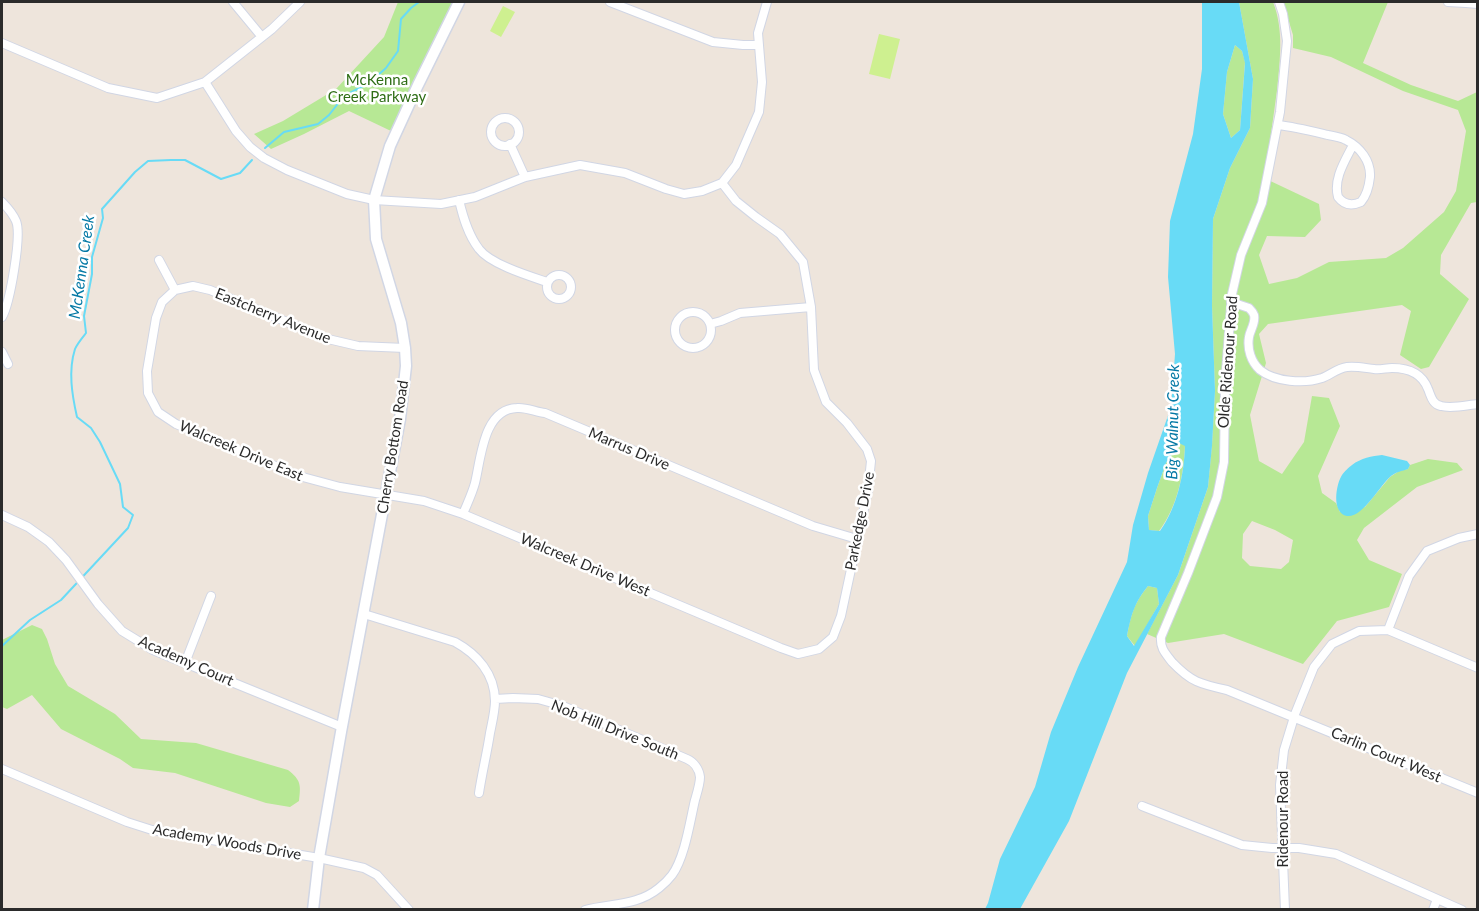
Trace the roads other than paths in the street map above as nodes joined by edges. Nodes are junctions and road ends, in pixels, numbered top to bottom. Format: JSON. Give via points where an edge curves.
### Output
{"nodes":[{"id":1,"x":233,"y":2,"type":"edge"},
{"id":2,"x":300,"y":2,"type":"edge"},
{"id":3,"x":459,"y":2,"type":"edge"},
{"id":4,"x":610,"y":2,"type":"edge"},
{"id":5,"x":768,"y":2,"type":"edge"},
{"id":6,"x":1279,"y":2,"type":"edge"},
{"id":7,"x":1448,"y":2,"type":"edge"},
{"id":8,"x":1466,"y":2,"type":"edge"},
{"id":9,"x":1478,"y":4,"type":"edge"},
{"id":10,"x":262,"y":37,"type":"junction"},
{"id":11,"x":2,"y":43,"type":"edge"},
{"id":12,"x":759,"y":45,"type":"junction"},
{"id":13,"x":205,"y":82,"type":"junction"},
{"id":14,"x":1278,"y":125,"type":"junction"},
{"id":15,"x":510,"y":144,"type":"dead end"},
{"id":16,"x":1353,"y":145,"type":"junction"},
{"id":17,"x":525,"y":177,"type":"junction"},
{"id":18,"x":722,"y":183,"type":"junction"},
{"id":19,"x":374,"y":200,"type":"junction"},
{"id":20,"x":459,"y":200,"type":"junction"},
{"id":21,"x":2,"y":202,"type":"edge"},
{"id":22,"x":159,"y":260,"type":"dead end"},
{"id":23,"x":547,"y":282,"type":"dead end"},
{"id":24,"x":175,"y":290,"type":"junction"},
{"id":25,"x":1231,"y":302,"type":"junction"},
{"id":26,"x":811,"y":307,"type":"junction"},
{"id":27,"x":2,"y":316,"type":"edge"},
{"id":28,"x":710,"y":324,"type":"junction"},
{"id":29,"x":405,"y":348,"type":"junction"},
{"id":30,"x":2,"y":352,"type":"edge"},
{"id":31,"x":8,"y":364,"type":"dead end"},
{"id":32,"x":1478,"y":404,"type":"edge"},
{"id":33,"x":386,"y":495,"type":"junction"},
{"id":34,"x":463,"y":514,"type":"junction"},
{"id":35,"x":2,"y":516,"type":"edge"},
{"id":36,"x":1478,"y":534,"type":"edge"},
{"id":37,"x":857,"y":539,"type":"junction"},
{"id":38,"x":211,"y":596,"type":"dead end"},
{"id":39,"x":364,"y":614,"type":"junction"},
{"id":40,"x":1388,"y":630,"type":"junction"},
{"id":41,"x":781,"y":648,"type":"joint"},
{"id":42,"x":185,"y":663,"type":"junction"},
{"id":43,"x":1478,"y":668,"type":"edge"},
{"id":44,"x":1184,"y":675,"type":"joint"},
{"id":45,"x":495,"y":699,"type":"junction"},
{"id":46,"x":1294,"y":717,"type":"junction"},
{"id":47,"x":342,"y":727,"type":"junction"},
{"id":48,"x":2,"y":769,"type":"edge"},
{"id":49,"x":478,"y":793,"type":"dead end"},
{"id":50,"x":1478,"y":793,"type":"edge"},
{"id":51,"x":1142,"y":806,"type":"dead end"},
{"id":52,"x":1282,"y":848,"type":"junction"},
{"id":53,"x":320,"y":858,"type":"junction"},
{"id":54,"x":1437,"y":899,"type":"junction"},
{"id":55,"x":313,"y":909,"type":"edge"},
{"id":56,"x":409,"y":909,"type":"edge"},
{"id":57,"x":585,"y":909,"type":"edge"},
{"id":58,"x":1285,"y":909,"type":"edge"},
{"id":59,"x":1433,"y":909,"type":"edge"},
{"id":60,"x":1462,"y":909,"type":"edge"}],
"edges":[{"from":1,"to":10,"type":"street"},
{"from":2,"to":10,"type":"street"},
{"from":3,"to":19,"type":"main road","name":"Cherry Bottom Road","via":[[390,146]]},
{"from":4,"to":12,"type":"street","via":[[713,42]]},
{"from":5,"to":12,"type":"street","via":[[758,33]]},
{"from":6,"to":14,"type":"street","name":"Olde Ridenour Road","via":[[1287,41]]},
{"from":7,"to":8,"type":"street"},
{"from":8,"to":9,"type":"street"},
{"from":10,"to":13,"type":"street"},
{"from":11,"to":13,"type":"street","via":[[108,88],[157,98]]},
{"from":12,"to":18,"type":"street","via":[[759,112],[736,165]]},
{"from":13,"to":19,"type":"street","via":[[236,131],[264,158],[330,188]]},
{"from":14,"to":16,"type":"street","via":[[1346,139]]},
{"from":14,"to":25,"type":"street","name":"Olde Ridenour Road","via":[[1262,203],[1241,255]]},
{"from":15,"to":17,"type":"street"},
{"from":16,"to":16,"type":"street","via":[[1337,184],[1338,197],[1351,204],[1363,200],[1370,178],[1364,155]]},
{"from":17,"to":18,"type":"street","via":[[580,165],[625,173],[684,194]]},
{"from":17,"to":20,"type":"street"},
{"from":18,"to":26,"type":"street","name":"Parkedge Drive","via":[[736,201],[780,234],[803,262]]},
{"from":19,"to":20,"type":"street","via":[[441,204]]},
{"from":19,"to":29,"type":"main road","name":"Cherry Bottom Road","via":[[375,239]]},
{"from":20,"to":23,"type":"street","via":[[465,225],[479,250],[493,261]]},
{"from":21,"to":27,"type":"street","via":[[17,222],[17,255]]},
{"from":22,"to":24,"type":"street"},
{"from":24,"to":29,"type":"street","name":"Eastcherry Avenue","via":[[193,286],[210,290],[328,339],[358,346]]},
{"from":24,"to":33,"type":"street","name":"Walcreek Drive East","via":[[162,302],[156,318],[147,370],[148,393],[158,412],[176,424],[299,476]]},
{"from":25,"to":32,"type":"street","via":[[1249,308],[1254,315],[1249,352],[1254,364],[1277,378],[1294,382],[1321,378],[1355,366],[1404,368],[1419,375],[1429,395],[1441,406]]},
{"from":25,"to":44,"type":"street","name":"Olde Ridenour Road","via":[[1224,462],[1217,496],[1161,637],[1164,653]]},
{"from":26,"to":28,"type":"street","via":[[740,313]]},
{"from":26,"to":37,"type":"street","name":"Parkedge Drive","via":[[814,370],[826,402],[867,449],[871,461]]},
{"from":28,"to":28,"type":"street","via":[[710,335],[698,347],[687,347],[676,336],[678,320],[687,313],[700,313]]},
{"from":29,"to":33,"type":"main road","name":"Cherry Bottom Road","via":[[400,419]]},
{"from":30,"to":31,"type":"street"},
{"from":33,"to":34,"type":"street","name":"Walcreek Drive West","via":[[424,501]]},
{"from":33,"to":39,"type":"main road","name":"Cherry Bottom Road"},
{"from":34,"to":37,"type":"street","name":"Marrus Drive","via":[[493,420],[504,411],[517,408],[545,413],[813,526]]},
{"from":34,"to":41,"type":"street","name":"Walcreek Drive West"},
{"from":35,"to":42,"type":"street","name":"Academy Court","via":[[49,542],[123,631],[153,650]]},
{"from":36,"to":40,"type":"street","via":[[1427,551],[1409,576]]},
{"from":37,"to":41,"type":"street","name":"Parkedge Drive","via":[[833,637],[819,649],[798,654]]},
{"from":38,"to":42,"type":"street"},
{"from":39,"to":45,"type":"street","via":[[442,637],[466,649],[485,669]]},
{"from":39,"to":47,"type":"main road","name":"Cherry Bottom Road"},
{"from":40,"to":43,"type":"street","name":"Ridenour Road"},
{"from":40,"to":46,"type":"street","name":"Ridenour Road","via":[[1359,631],[1332,644],[1314,667]]},
{"from":42,"to":47,"type":"street","name":"Academy Court"},
{"from":44,"to":46,"type":"street","name":"Carlin Court West"},
{"from":45,"to":49,"type":"street"},
{"from":45,"to":57,"type":"street","name":"Nob Hill Drive South","via":[[538,699],[563,706],[687,759],[697,768],[700,778],[686,841],[672,876],[645,898]]},
{"from":46,"to":50,"type":"street","name":"Carlin Court West"},
{"from":46,"to":52,"type":"street","name":"Ridenour Road","via":[[1284,750],[1280,785]]},
{"from":47,"to":53,"type":"main road","name":"Cherry Bottom Road"},
{"from":48,"to":53,"type":"street","name":"Academy Woods Drive","via":[[152,830]]},
{"from":51,"to":52,"type":"street","via":[[1242,845]]},
{"from":52,"to":54,"type":"street","via":[[1336,854]]},
{"from":52,"to":58,"type":"street","name":"Ridenour Road"},
{"from":53,"to":55,"type":"main road","name":"Cherry Bottom Road"},
{"from":53,"to":56,"type":"street","name":"Academy Woods Drive","via":[[377,875]]},
{"from":54,"to":59,"type":"street"},
{"from":54,"to":60,"type":"street"}]}
